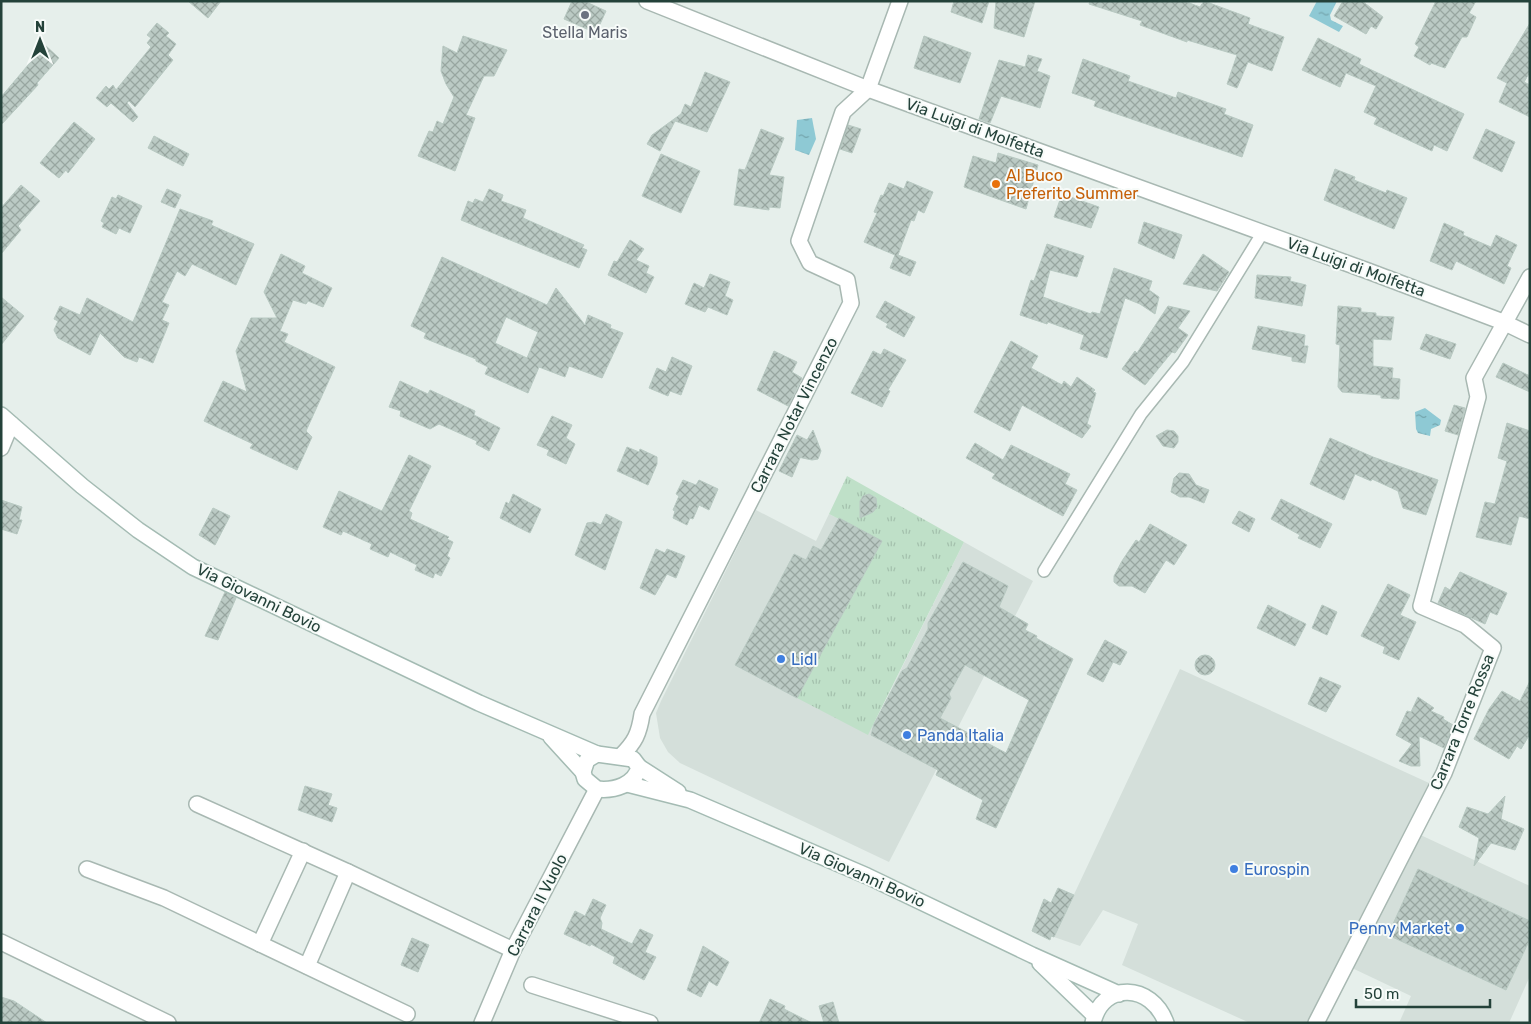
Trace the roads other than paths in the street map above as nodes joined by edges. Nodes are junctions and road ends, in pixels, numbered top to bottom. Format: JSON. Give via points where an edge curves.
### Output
{"nodes":[{"id":1,"x":646,"y":1,"type":"edge"},
{"id":2,"x":900,"y":1,"type":"edge"},
{"id":3,"x":868,"y":89,"type":"junction"},
{"id":4,"x":1263,"y":232,"type":"junction"},
{"id":5,"x":1530,"y":276,"type":"edge"},
{"id":6,"x":1503,"y":322,"type":"junction"},
{"id":7,"x":1530,"y":335,"type":"edge"},
{"id":8,"x":6,"y":420,"type":"edge"},
{"id":9,"x":1,"y":448,"type":"edge"},
{"id":10,"x":1044,"y":571,"type":"dead end"},
{"id":11,"x":546,"y":732,"type":"junction"},
{"id":12,"x":597,"y":754,"type":"junction"},
{"id":13,"x":622,"y":756,"type":"junction"},
{"id":14,"x":639,"y":767,"type":"junction"},
{"id":15,"x":583,"y":772,"type":"junction"},
{"id":16,"x":627,"y":784,"type":"junction"},
{"id":17,"x":597,"y":789,"type":"junction"},
{"id":18,"x":690,"y":800,"type":"junction"},
{"id":19,"x":197,"y":804,"type":"dead end"},
{"id":20,"x":303,"y":851,"type":"junction"},
{"id":21,"x":87,"y":869,"type":"dead end"},
{"id":22,"x":348,"y":872,"type":"junction"},
{"id":23,"x":1,"y":942,"type":"edge"},
{"id":24,"x":260,"y":944,"type":"junction"},
{"id":25,"x":513,"y":950,"type":"junction"},
{"id":26,"x":1032,"y":955,"type":"junction"},
{"id":27,"x":306,"y":966,"type":"junction"},
{"id":28,"x":532,"y":985,"type":"dead end"},
{"id":29,"x":1119,"y":994,"type":"junction"},
{"id":30,"x":407,"y":1014,"type":"dead end"},
{"id":31,"x":1094,"y":1019,"type":"edge"},
{"id":32,"x":645,"y":1022,"type":"edge"},
{"id":33,"x":168,"y":1023,"type":"edge"},
{"id":34,"x":482,"y":1023,"type":"edge"},
{"id":35,"x":1166,"y":1023,"type":"edge"},
{"id":36,"x":1316,"y":1023,"type":"edge"}],
"edges":[{"from":1,"to":3,"type":"street","name":"Via Luigi di Molfetta"},
{"from":2,"to":3,"type":"street"},
{"from":3,"to":4,"type":"street","name":"Via Luigi di Molfetta"},
{"from":3,"to":13,"type":"street","name":"Carrara Notar Vincenzo","via":[[843,112],[799,241],[810,263],[847,280],[851,303],[642,714],[636,742]]},
{"from":4,"to":6,"type":"street","name":"Via Luigi di Molfetta"},
{"from":4,"to":10,"type":"lane","via":[[1184,362],[1141,414]]},
{"from":5,"to":6,"type":"street","name":"Carrara Torre Rossa"},
{"from":6,"to":7,"type":"street","name":"Via Luigi di Molfetta"},
{"from":6,"to":36,"type":"street","name":"Carrara Torre Rossa","via":[[1474,378],[1478,398],[1421,606],[1465,625],[1493,648],[1444,773]]},
{"from":8,"to":9,"type":"street"},
{"from":8,"to":11,"type":"street","name":"Via Giovanni Bovio","via":[[82,486],[138,530],[193,567]]},
{"from":11,"to":12,"type":"street","name":"Via Giovanni Bovio"},
{"from":11,"to":15,"type":"street"},
{"from":12,"to":13,"type":"street"},
{"from":12,"to":15,"type":"street","via":[[587,760]]},
{"from":13,"to":14,"type":"street","via":[[633,759]]},
{"from":14,"to":16,"type":"street","via":[[636,777]]},
{"from":14,"to":18,"type":"street"},
{"from":15,"to":17,"type":"street"},
{"from":16,"to":17,"type":"street"},
{"from":16,"to":18,"type":"street"},
{"from":17,"to":25,"type":"street","name":"Carrara Il Vuolo"},
{"from":18,"to":26,"type":"street","name":"Via Giovanni Bovio","via":[[867,876]]},
{"from":19,"to":20,"type":"street"},
{"from":20,"to":22,"type":"street"},
{"from":20,"to":24,"type":"street"},
{"from":21,"to":24,"type":"street","via":[[164,898]]},
{"from":22,"to":25,"type":"street"},
{"from":22,"to":27,"type":"street"},
{"from":23,"to":33,"type":"street"},
{"from":24,"to":27,"type":"street"},
{"from":25,"to":34,"type":"street","name":"Carrara Il Vuolo"},
{"from":26,"to":29,"type":"street","name":"Via Giovanni Bovio"},
{"from":26,"to":31,"type":"street","name":"Via Giovanni Bovio"},
{"from":27,"to":30,"type":"street"},
{"from":28,"to":32,"type":"street"},
{"from":29,"to":31,"type":"street","name":"Via Giovanni Bovio","via":[[1104,1002]]},
{"from":29,"to":35,"type":"street","name":"Via Giovanni Bovio","via":[[1144,995],[1162,1012]]}]}
